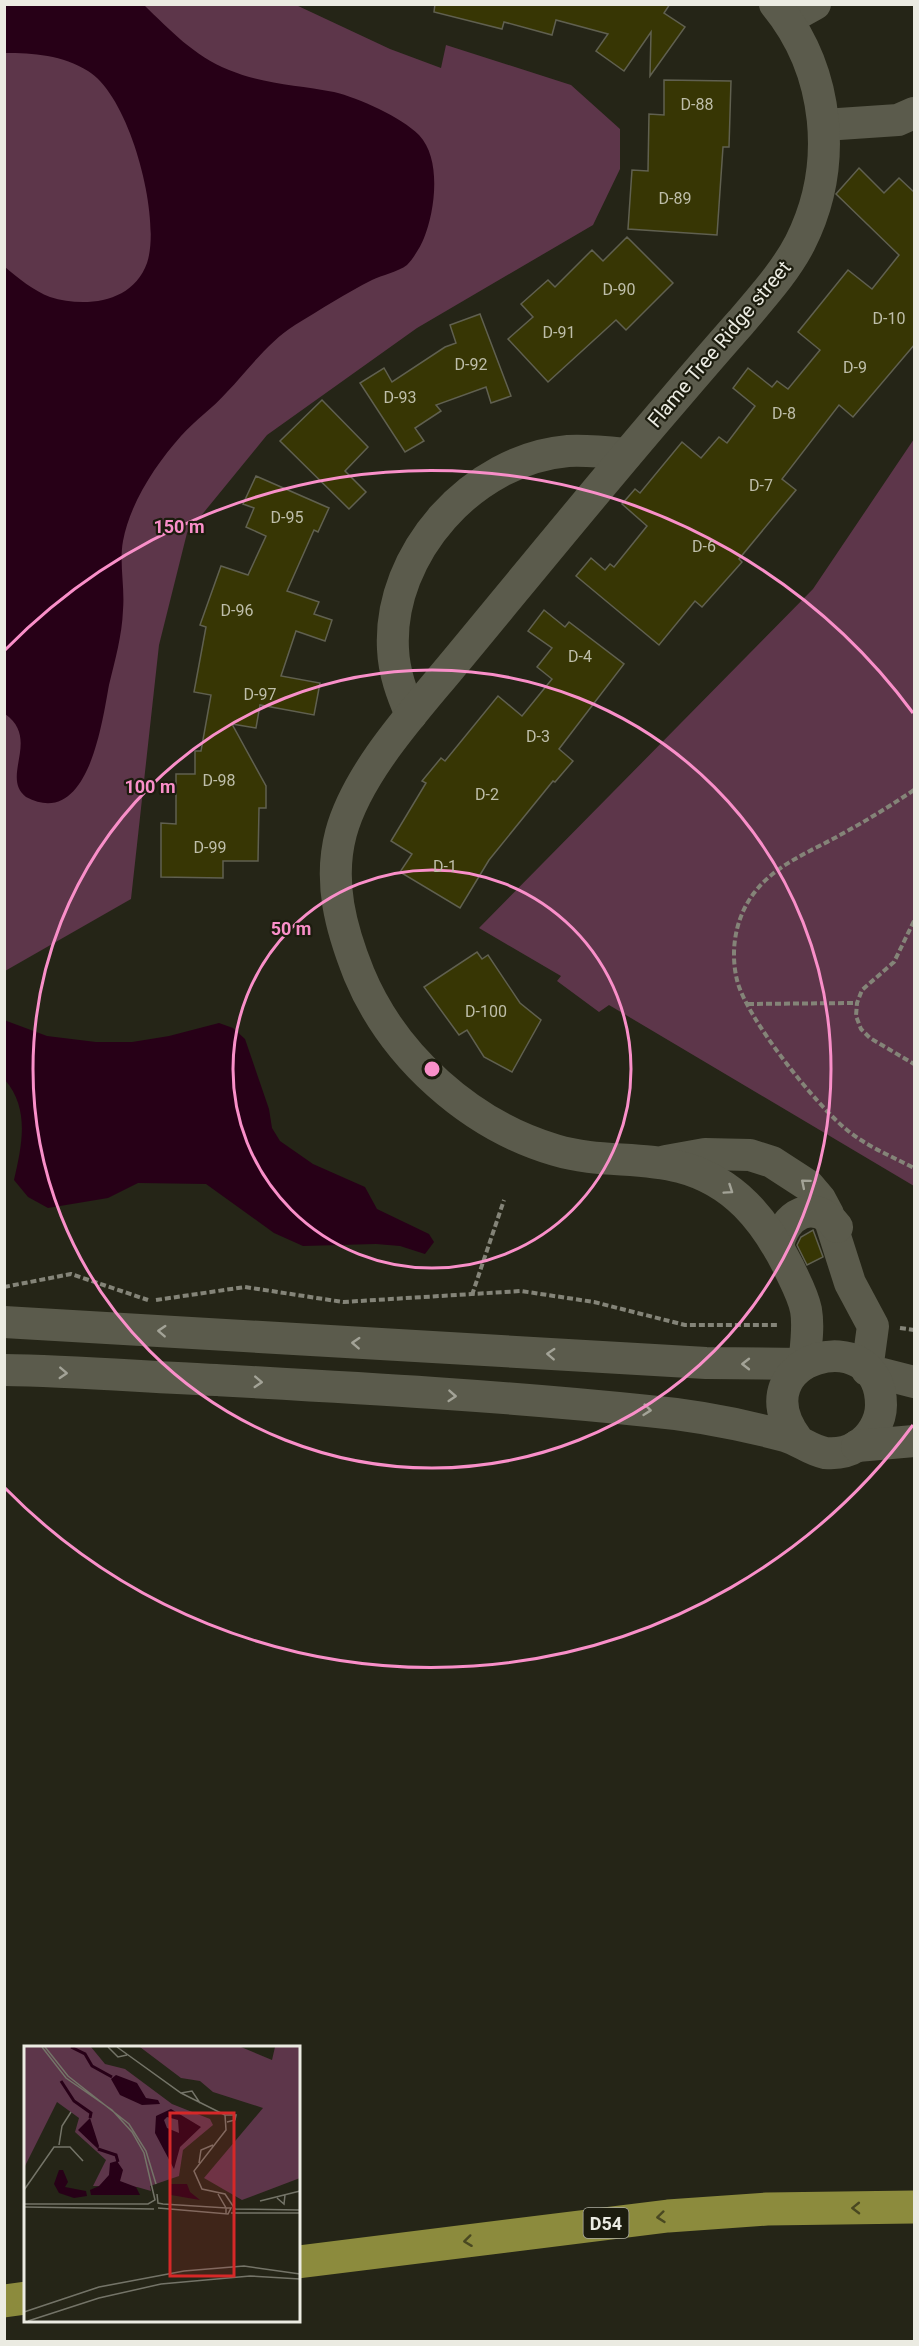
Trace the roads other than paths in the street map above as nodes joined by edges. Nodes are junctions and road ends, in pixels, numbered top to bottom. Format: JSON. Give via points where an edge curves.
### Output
{"nodes":[{"id":1,"x":815,"y":4,"type":"edge"},
{"id":2,"x":782,"y":12,"type":"edge"},
{"id":3,"x":915,"y":113,"type":"edge"},
{"id":4,"x":824,"y":126,"type":"junction"},
{"id":5,"x":627,"y":454,"type":"junction"},
{"id":6,"x":411,"y":715,"type":"junction"},
{"id":7,"x":655,"y":1163,"type":"junction"},
{"id":8,"x":828,"y":1214,"type":"junction"},
{"id":9,"x":778,"y":1248,"type":"junction"},
{"id":10,"x":4,"y":1322,"type":"edge"},
{"id":11,"x":804,"y":1364,"type":"junction"},
{"id":12,"x":4,"y":1370,"type":"edge"},
{"id":13,"x":867,"y":1370,"type":"junction"},
{"id":14,"x":915,"y":1382,"type":"edge"},
{"id":15,"x":797,"y":1439,"type":"junction"},
{"id":16,"x":915,"y":1441,"type":"edge"},
{"id":17,"x":857,"y":1446,"type":"junction"},
{"id":18,"x":915,"y":2207,"type":"edge"},
{"id":19,"x":300,"y":2262,"type":"edge"},
{"id":20,"x":24,"y":2298,"type":"edge"},
{"id":21,"x":4,"y":2301,"type":"edge"}],
"edges":[{"from":1,"to":2,"type":"street","name":"Flame Tree Ridge street"},
{"from":2,"to":4,"type":"street","name":"Flame Tree Ridge street","via":[[812,70]]},
{"from":3,"to":4,"type":"street","via":[[898,120]]},
{"from":4,"to":5,"type":"street","name":"Flame Tree Ridge street","via":[[820,186],[800,243],[765,293]]},
{"from":5,"to":6,"type":"street","name":"Flame Tree Ridge street"},
{"from":5,"to":6,"type":"street","via":[[566,452],[508,468],[481,483],[436,524],[404,581],[395,615],[393,649],[398,683]]},
{"from":6,"to":7,"type":"street","name":"Flame Tree Ridge street","via":[[365,780],[340,834],[336,863],[340,920],[363,983],[379,1012],[423,1068],[482,1117],[516,1135],[589,1159]]},
{"from":8,"to":7,"type":"street","name":"Flame Tree Ridge street","one_way":true,"via":[[809,1186],[772,1162],[750,1155],[705,1154]]},
{"from":7,"to":9,"type":"street","name":"Flame Tree Ridge street","one_way":true,"via":[[698,1173],[737,1195],[767,1228]]},
{"from":8,"to":9,"type":"street","via":[[816,1211],[794,1217],[780,1236]]},
{"from":8,"to":13,"type":"street","name":"Flame Tree Ridge street","via":[[850,1283],[873,1326]]},
{"from":9,"to":11,"type":"street","name":"Flame Tree Ridge street","via":[[803,1298],[807,1325]]},
{"from":11,"to":10,"type":"street","one_way":true,"via":[[706,1363]]},
{"from":11,"to":13,"type":"street","via":[[829,1354],[845,1357]]},
{"from":11,"to":15,"type":"street","via":[[789,1379],[783,1394],[785,1418]]},
{"from":12,"to":15,"type":"street","one_way":true,"via":[[289,1384],[613,1407],[755,1428]]},
{"from":13,"to":14,"type":"street"},
{"from":13,"to":17,"type":"street","via":[[879,1389],[881,1406],[870,1436]]},
{"from":15,"to":17,"type":"street","via":[[810,1449],[826,1453]]},
{"from":16,"to":17,"type":"street"},
{"from":18,"to":19,"type":"highway","number":"D54","one_way":true,"via":[[767,2209],[668,2216]]},
{"from":20,"to":21,"type":"highway"}]}
